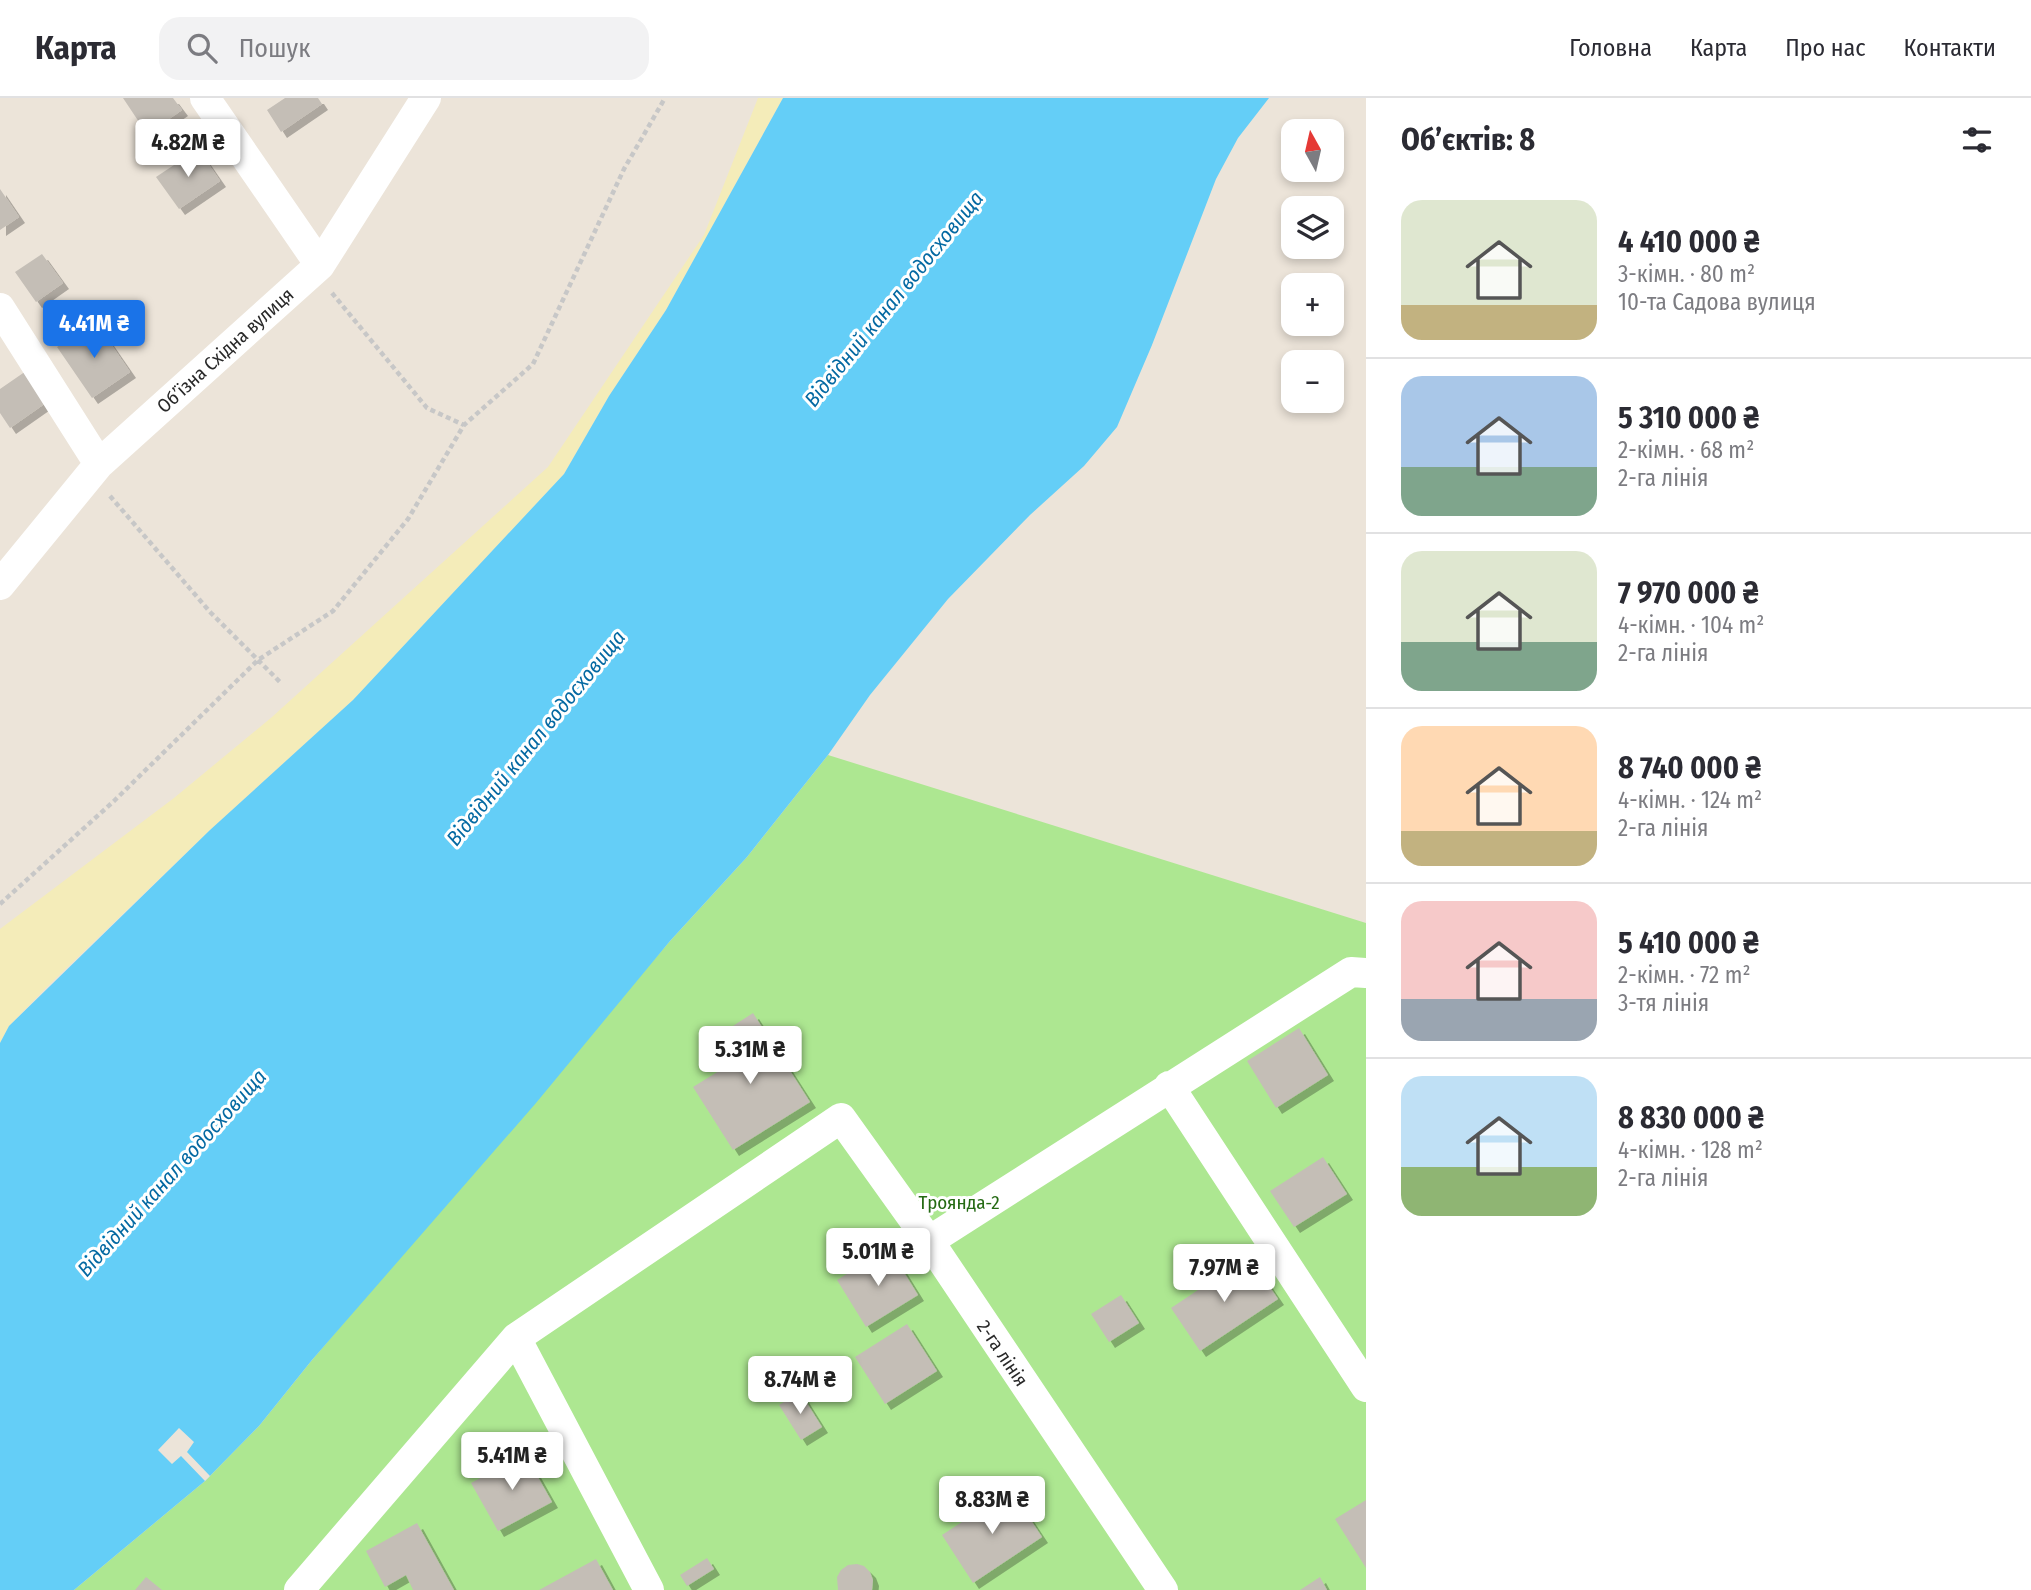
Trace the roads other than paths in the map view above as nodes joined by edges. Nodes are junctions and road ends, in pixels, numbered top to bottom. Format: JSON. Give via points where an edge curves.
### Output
{"nodes":[{"id":1,"x":205,"y":98,"type":"edge"},
{"id":2,"x":426,"y":98,"type":"edge"},
{"id":3,"x":317,"y":268,"type":"junction"},
{"id":4,"x":0,"y":308,"type":"edge"},
{"id":5,"x":95,"y":469,"type":"junction"},
{"id":6,"x":0,"y":585,"type":"edge"},
{"id":7,"x":1366,"y":973,"type":"edge"},
{"id":8,"x":1169,"y":1086,"type":"junction"},
{"id":9,"x":929,"y":1241,"type":"junction"},
{"id":10,"x":516,"y":1338,"type":"junction"},
{"id":11,"x":1366,"y":1387,"type":"edge"},
{"id":12,"x":299,"y":1590,"type":"edge"},
{"id":13,"x":649,"y":1590,"type":"edge"},
{"id":14,"x":1163,"y":1590,"type":"edge"}],
"edges":[{"from":1,"to":3,"type":"street"},
{"from":2,"to":3,"type":"street","name":"Обʼїзна Східна вулиця"},
{"from":3,"to":5,"type":"street","name":"Обʼїзна Східна вулиця"},
{"from":4,"to":5,"type":"street"},
{"from":5,"to":6,"type":"street","name":"Обʼїзна Східна вулиця"},
{"from":7,"to":8,"type":"street","via":[[1351,972]]},
{"from":8,"to":9,"type":"street"},
{"from":8,"to":11,"type":"street"},
{"from":9,"to":10,"type":"street","name":"2-га лінія","via":[[841,1118]]},
{"from":9,"to":14,"type":"street","name":"2-га лінія"},
{"from":10,"to":12,"type":"street"},
{"from":10,"to":13,"type":"street"}]}
